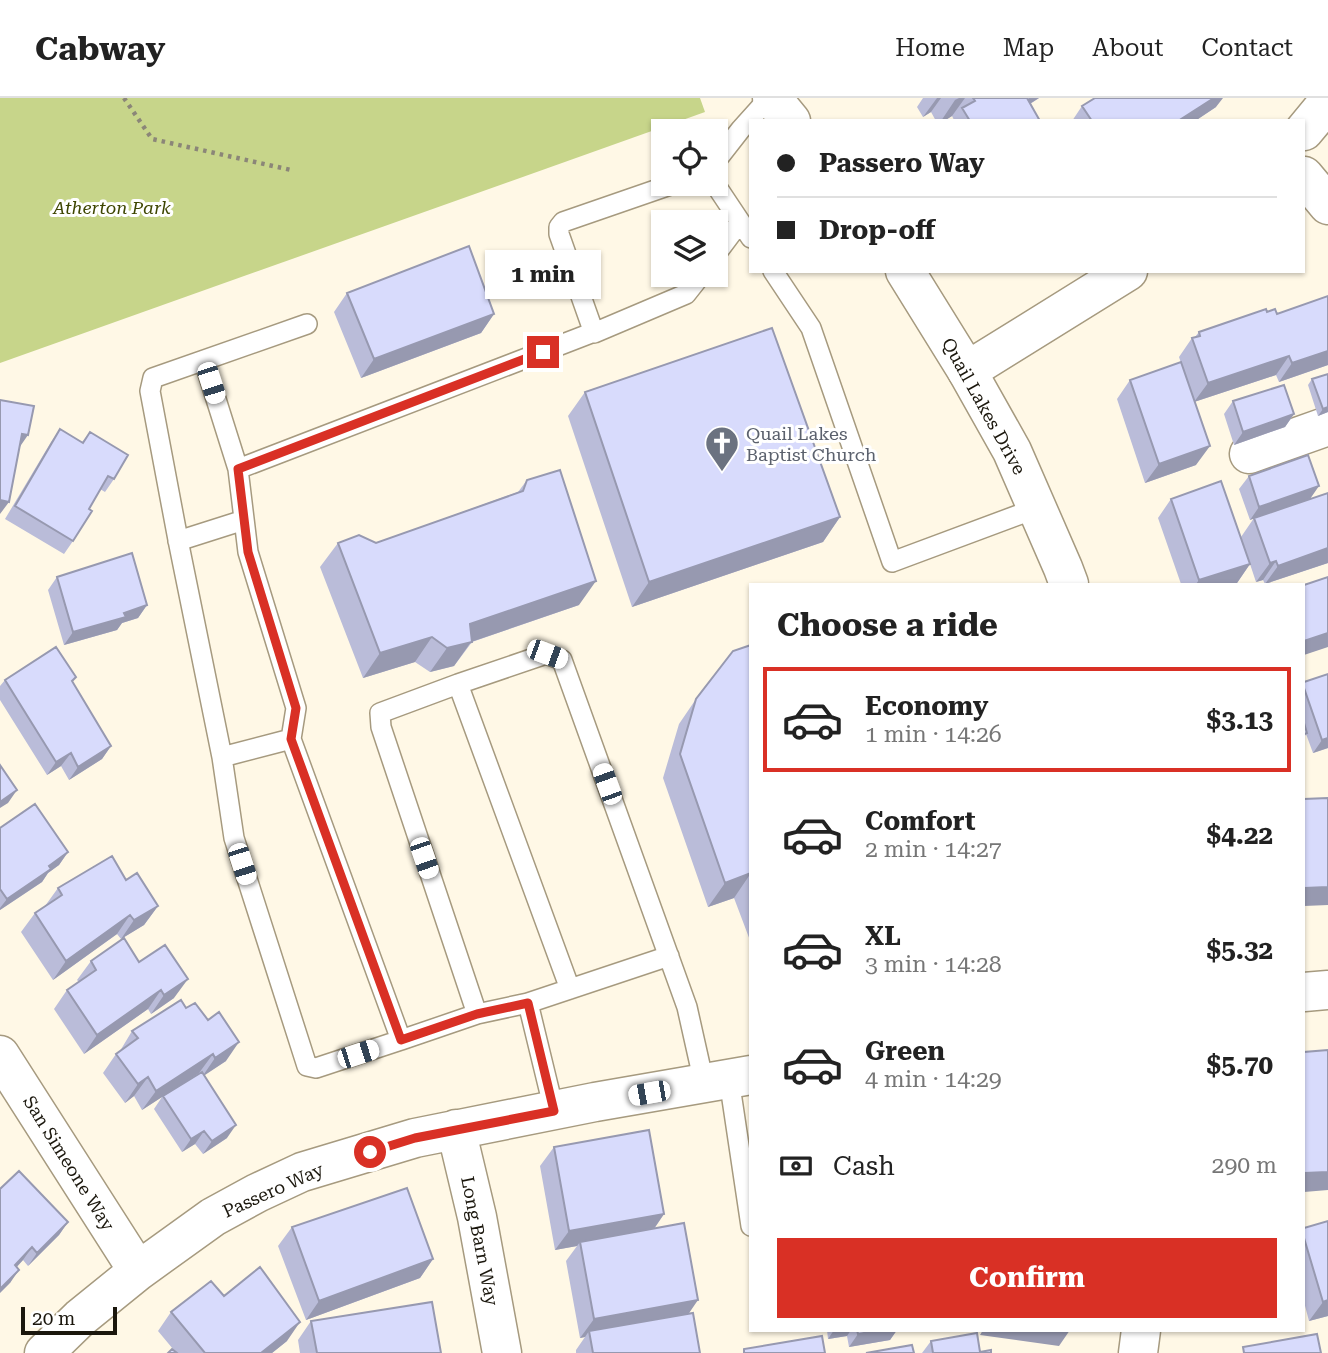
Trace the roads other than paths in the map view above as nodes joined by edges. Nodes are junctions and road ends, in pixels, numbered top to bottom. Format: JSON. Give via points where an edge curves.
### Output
{"nodes":[{"id":1,"x":770,"y":98,"type":"edge"},
{"id":2,"x":1328,"y":102,"type":"edge"},
{"id":3,"x":750,"y":119,"type":"edge"},
{"id":4,"x":789,"y":119,"type":"edge"},
{"id":5,"x":749,"y":120,"type":"edge"},
{"id":6,"x":1305,"y":130,"type":"edge"},
{"id":7,"x":728,"y":146,"type":"edge"},
{"id":8,"x":1305,"y":177,"type":"edge"},
{"id":9,"x":651,"y":192,"type":"edge"},
{"id":10,"x":723,"y":196,"type":"edge"},
{"id":11,"x":1328,"y":205,"type":"edge"},
{"id":12,"x":745,"y":230,"type":"edge"},
{"id":13,"x":728,"y":244,"type":"edge"},
{"id":14,"x":774,"y":273,"type":"edge"},
{"id":15,"x":906,"y":273,"type":"edge"},
{"id":16,"x":1125,"y":273,"type":"edge"},
{"id":17,"x":692,"y":287,"type":"edge"},
{"id":18,"x":307,"y":324,"type":"dead end"},
{"id":19,"x":594,"y":332,"type":"junction"},
{"id":20,"x":204,"y":361,"type":"junction"},
{"id":21,"x":967,"y":371,"type":"junction"},
{"id":22,"x":1328,"y":426,"type":"edge"},
{"id":23,"x":1249,"y":454,"type":"dead end"},
{"id":24,"x":238,"y":469,"type":"junction"},
{"id":25,"x":1037,"y":508,"type":"junction"},
{"id":26,"x":244,"y":520,"type":"junction"},
{"id":27,"x":178,"y":541,"type":"junction"},
{"id":28,"x":1069,"y":583,"type":"edge"},
{"id":29,"x":458,"y":684,"type":"junction"},
{"id":30,"x":291,"y":739,"type":"junction"},
{"id":31,"x":222,"y":757,"type":"junction"},
{"id":32,"x":669,"y":956,"type":"junction"},
{"id":33,"x":570,"y":989,"type":"junction"},
{"id":34,"x":1328,"y":990,"type":"edge"},
{"id":35,"x":1305,"y":992,"type":"edge"},
{"id":36,"x":528,"y":1003,"type":"junction"},
{"id":37,"x":477,"y":1014,"type":"junction"},
{"id":38,"x":401,"y":1040,"type":"junction"},
{"id":39,"x":0,"y":1055,"type":"edge"},
{"id":40,"x":728,"y":1079,"type":"edge"},
{"id":41,"x":554,"y":1111,"type":"junction"},
{"id":42,"x":456,"y":1129,"type":"junction"},
{"id":43,"x":749,"y":1213,"type":"edge"},
{"id":44,"x":138,"y":1271,"type":"junction"},
{"id":45,"x":1141,"y":1332,"type":"edge"},
{"id":46,"x":44,"y":1353,"type":"edge"},
{"id":47,"x":502,"y":1353,"type":"edge"},
{"id":48,"x":1138,"y":1353,"type":"edge"}],
"edges":[{"from":1,"to":3,"type":"lane"},
{"from":1,"to":4,"type":"street"},
{"from":2,"to":6,"type":"street"},
{"from":5,"to":7,"type":"lane"},
{"from":8,"to":11,"type":"street"},
{"from":9,"to":19,"type":"lane","via":[[563,222],[559,228]]},
{"from":10,"to":12,"type":"lane"},
{"from":12,"to":13,"type":"lane"},
{"from":14,"to":25,"type":"lane","via":[[811,328],[892,562]]},
{"from":15,"to":21,"type":"street","name":"Quail Lakes Drive"},
{"from":16,"to":21,"type":"street"},
{"from":17,"to":19,"type":"lane","via":[[686,294]]},
{"from":18,"to":20,"type":"lane"},
{"from":19,"to":24,"type":"lane"},
{"from":20,"to":24,"type":"lane"},
{"from":20,"to":27,"type":"lane","via":[[153,379],[150,391]]},
{"from":21,"to":25,"type":"street","name":"Quail Lakes Drive","via":[[1012,451]]},
{"from":22,"to":23,"type":"street"},
{"from":24,"to":26,"type":"lane"},
{"from":25,"to":28,"type":"street","name":"Quail Lakes Drive"},
{"from":26,"to":27,"type":"lane"},
{"from":26,"to":30,"type":"lane","via":[[248,552],[296,708]]},
{"from":27,"to":31,"type":"lane"},
{"from":29,"to":32,"type":"lane","via":[[547,654],[562,660]]},
{"from":29,"to":33,"type":"lane"},
{"from":29,"to":37,"type":"lane","via":[[380,713]]},
{"from":30,"to":31,"type":"lane"},
{"from":30,"to":38,"type":"lane"},
{"from":31,"to":38,"type":"lane","via":[[234,838],[307,1066],[316,1068]]},
{"from":32,"to":33,"type":"lane"},
{"from":32,"to":40,"type":"lane","via":[[687,1007]]},
{"from":33,"to":36,"type":"lane"},
{"from":34,"to":35,"type":"street"},
{"from":36,"to":37,"type":"lane"},
{"from":36,"to":41,"type":"lane"},
{"from":37,"to":38,"type":"lane"},
{"from":39,"to":44,"type":"street","name":"San Simeone Way"},
{"from":40,"to":41,"type":"street","name":"Passero Way"},
{"from":40,"to":43,"type":"lane"},
{"from":41,"to":42,"type":"street","name":"Passero Way"},
{"from":42,"to":44,"type":"street","name":"Passero Way","via":[[302,1172],[213,1217]]},
{"from":42,"to":47,"type":"street","name":"Long Barn Way"},
{"from":44,"to":46,"type":"street","name":"Passero Way"},
{"from":45,"to":48,"type":"street"}]}
